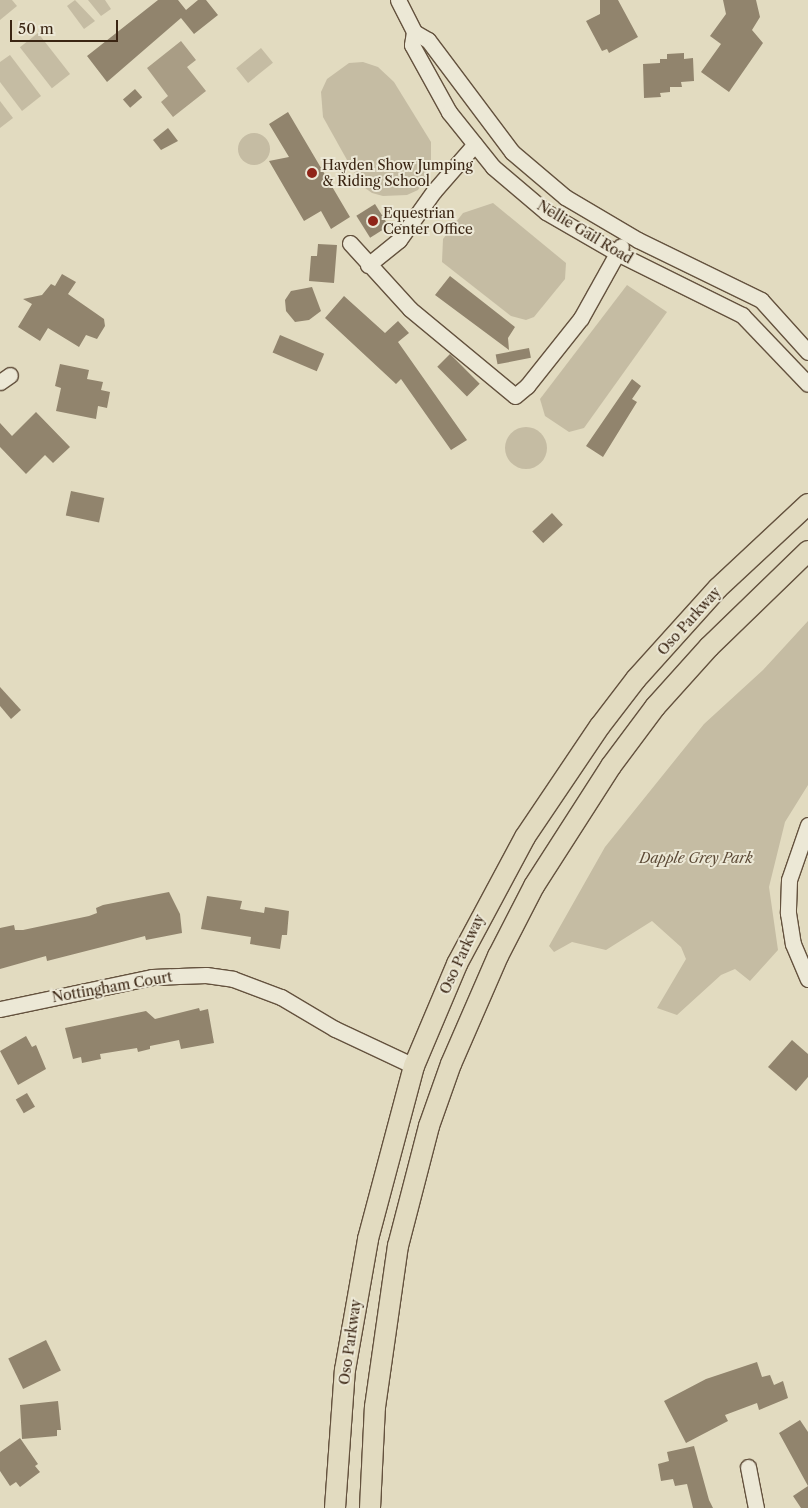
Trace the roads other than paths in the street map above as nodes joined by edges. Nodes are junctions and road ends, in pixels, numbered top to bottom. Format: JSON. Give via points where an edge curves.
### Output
{"nodes":[{"id":1,"x":398,"y":0,"type":"edge"},
{"id":2,"x":414,"y":32,"type":"junction"},
{"id":3,"x":475,"y":144,"type":"junction"},
{"id":4,"x":627,"y":234,"type":"junction"},
{"id":5,"x":350,"y":244,"type":"dead end"},
{"id":6,"x":617,"y":253,"type":"junction"},
{"id":7,"x":368,"y":265,"type":"junction"},
{"id":8,"x":808,"y":352,"type":"edge"},
{"id":9,"x":808,"y":384,"type":"edge"},
{"id":10,"x":808,"y":504,"type":"edge"},
{"id":11,"x":808,"y":551,"type":"edge"},
{"id":12,"x":808,"y":825,"type":"edge"},
{"id":13,"x":808,"y":979,"type":"edge"},
{"id":14,"x":0,"y":1009,"type":"edge"},
{"id":15,"x":414,"y":1066,"type":"junction"},
{"id":16,"x":748,"y":1467,"type":"dead end"},
{"id":17,"x":335,"y":1508,"type":"edge"},
{"id":18,"x":370,"y":1508,"type":"edge"},
{"id":19,"x":756,"y":1508,"type":"edge"}],
"edges":[{"from":1,"to":2,"type":"street","name":"Nellie Gail Road"},
{"from":2,"to":3,"type":"street","name":"Nellie Gail Road","via":[[412,45],[449,112]]},
{"from":2,"to":4,"type":"street","name":"Nellie Gail Road","via":[[428,40],[512,152],[565,197]]},
{"from":3,"to":6,"type":"street","name":"Nellie Gail Road","via":[[493,167],[546,212]]},
{"from":3,"to":7,"type":"street","via":[[434,191],[399,240]]},
{"from":4,"to":6,"type":"street"},
{"from":4,"to":8,"type":"street","name":"Nellie Gail Road","via":[[761,300]]},
{"from":5,"to":7,"type":"street"},
{"from":6,"to":7,"type":"street","via":[[580,318],[527,386],[515,396],[410,309]]},
{"from":6,"to":9,"type":"street","name":"Nellie Gail Road","via":[[742,315]]},
{"from":10,"to":15,"type":"main road","name":"Oso Parkway","via":[[718,588],[677,633],[636,679],[565,775],[486,904],[456,964]]},
{"from":11,"to":18,"type":"main road","via":[[708,647],[616,758],[534,886],[498,956],[451,1064],[429,1126],[405,1217],[382,1347]]},
{"from":12,"to":13,"type":"street","via":[[789,880],[788,913],[794,944]]},
{"from":14,"to":15,"type":"street","name":"Nottingham Court","via":[[152,978],[206,975],[233,980],[281,997],[335,1029]]},
{"from":15,"to":17,"type":"main road","name":"Oso Parkway","via":[[381,1186],[355,1306],[338,1437]]},
{"from":16,"to":19,"type":"street"}]}
